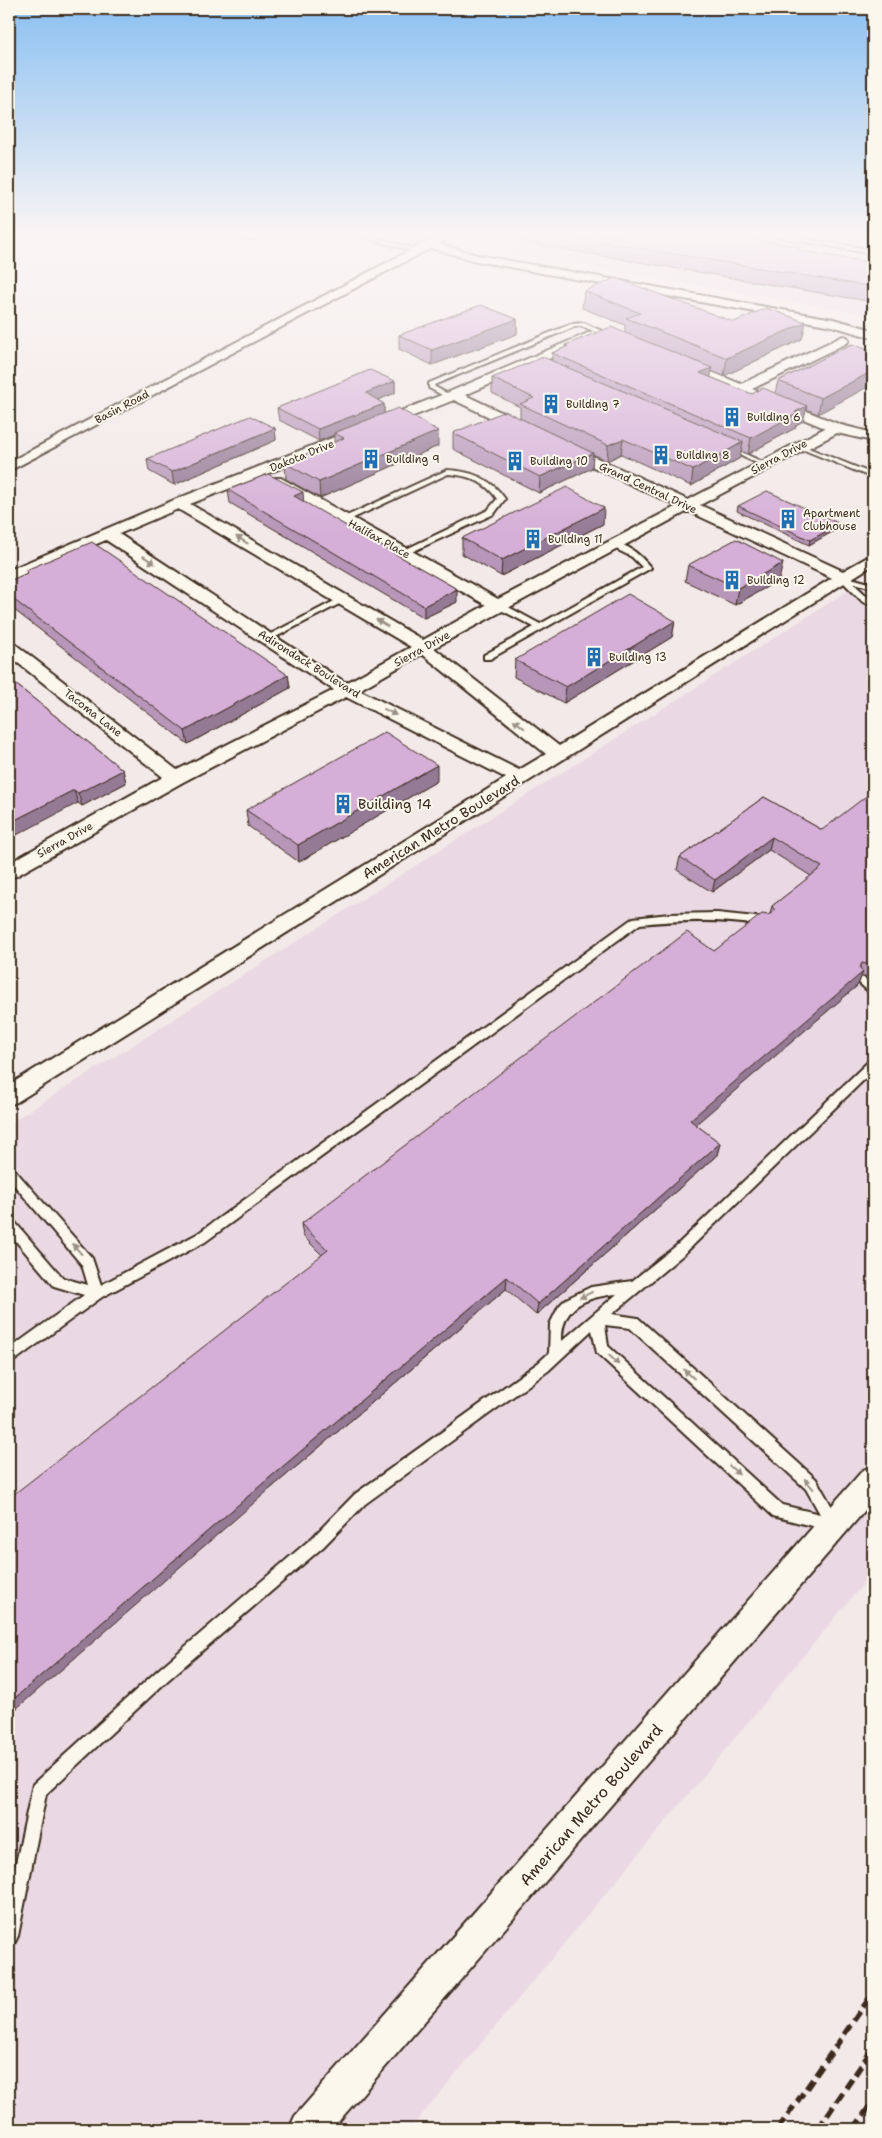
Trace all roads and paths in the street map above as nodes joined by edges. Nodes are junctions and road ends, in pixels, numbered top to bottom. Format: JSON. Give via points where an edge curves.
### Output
{"nodes":[{"id":1,"x":260,"y":335,"type":"edge"},
{"id":2,"x":549,"y":335,"type":"edge"},
{"id":3,"x":595,"y":335,"type":"edge"},
{"id":4,"x":609,"y":335,"type":"edge"},
{"id":5,"x":618,"y":338,"type":"edge"},
{"id":6,"x":843,"y":340,"type":"dead end"},
{"id":7,"x":668,"y":359,"type":"edge"},
{"id":8,"x":742,"y":390,"type":"junction"},
{"id":9,"x":452,"y":396,"type":"junction"},
{"id":10,"x":836,"y":428,"type":"junction"},
{"id":11,"x":535,"y":434,"type":"edge"},
{"id":12,"x":873,"y":437,"type":"edge"},
{"id":13,"x":553,"y":442,"type":"edge"},
{"id":14,"x":720,"y":445,"type":"edge"},
{"id":15,"x":799,"y":446,"type":"junction"},
{"id":16,"x":765,"y":465,"type":"junction"},
{"id":17,"x":9,"y":467,"type":"edge"},
{"id":18,"x":260,"y":472,"type":"junction"},
{"id":19,"x":873,"y":476,"type":"edge"},
{"id":20,"x":179,"y":503,"type":"junction"},
{"id":21,"x":688,"y":507,"type":"junction"},
{"id":22,"x":344,"y":519,"type":"junction"},
{"id":23,"x":108,"y":534,"type":"junction"},
{"id":24,"x":615,"y":545,"type":"junction"},
{"id":25,"x":405,"y":553,"type":"junction"},
{"id":26,"x":873,"y":559,"type":"edge"},
{"id":27,"x":9,"y":576,"type":"edge"},
{"id":28,"x":843,"y":577,"type":"junction"},
{"id":29,"x":873,"y":586,"type":"edge"},
{"id":30,"x":342,"y":600,"type":"junction"},
{"id":31,"x":873,"y":603,"type":"edge"},
{"id":32,"x":498,"y":605,"type":"junction"},
{"id":33,"x":540,"y":627,"type":"junction"},
{"id":34,"x":267,"y":638,"type":"junction"},
{"id":35,"x":9,"y":648,"type":"edge"},
{"id":36,"x":424,"y":648,"type":"junction"},
{"id":37,"x":487,"y":657,"type":"dead end"},
{"id":38,"x":346,"y":690,"type":"junction"},
{"id":39,"x":558,"y":754,"type":"junction"},
{"id":40,"x":176,"y":778,"type":"junction"},
{"id":41,"x":520,"y":778,"type":"junction"},
{"id":42,"x":9,"y":871,"type":"edge"},
{"id":43,"x":764,"y":922,"type":"edge"},
{"id":44,"x":862,"y":981,"type":"edge"},
{"id":45,"x":873,"y":989,"type":"edge"},
{"id":46,"x":873,"y":1064,"type":"edge"},
{"id":47,"x":9,"y":1096,"type":"edge"},
{"id":48,"x":9,"y":1171,"type":"edge"},
{"id":49,"x":9,"y":1224,"type":"edge"},
{"id":50,"x":634,"y":1287,"type":"junction"},
{"id":51,"x":97,"y":1292,"type":"junction"},
{"id":52,"x":597,"y":1318,"type":"junction"},
{"id":53,"x":556,"y":1355,"type":"junction"},
{"id":54,"x":9,"y":1358,"type":"edge"},
{"id":55,"x":873,"y":1480,"type":"edge"},
{"id":56,"x":834,"y":1525,"type":"junction"},
{"id":57,"x":9,"y":1936,"type":"edge"},
{"id":58,"x":308,"y":2129,"type":"edge"}],
"edges":[{"from":1,"to":17,"type":"street","name":"Basin Road"},
{"from":2,"to":9,"type":"lane","via":[[431,384],[432,388]]},
{"from":3,"to":9,"type":"street","name":"Dakota Drive","via":[[534,364]]},
{"from":4,"to":5,"type":"street"},
{"from":6,"to":8,"type":"street"},
{"from":7,"to":8,"type":"street"},
{"from":8,"to":10,"type":"street"},
{"from":9,"to":11,"type":"street"},
{"from":9,"to":18,"type":"street","name":"Dakota Drive"},
{"from":10,"to":12,"type":"street"},
{"from":10,"to":15,"type":"street","name":"Sierra Drive"},
{"from":13,"to":21,"type":"street","name":"Grand Central Drive"},
{"from":14,"to":16,"type":"lane"},
{"from":15,"to":16,"type":"street","name":"Sierra Drive"},
{"from":15,"to":19,"type":"lane"},
{"from":16,"to":21,"type":"street","name":"Sierra Drive"},
{"from":18,"to":20,"type":"street","name":"Dakota Drive"},
{"from":18,"to":22,"type":"street","name":"Halifax Place"},
{"from":20,"to":23,"type":"street","name":"Dakota Drive"},
{"from":30,"to":20,"type":"street","one_way":true},
{"from":21,"to":24,"type":"street","name":"Sierra Drive"},
{"from":21,"to":28,"type":"street","name":"Grand Central Drive"},
{"from":22,"to":25,"type":"street","name":"Halifax Place"},
{"from":22,"to":25,"type":"lane","via":[[448,472],[464,472],[495,488],[501,499],[491,512]]},
{"from":23,"to":27,"type":"street","name":"Dakota Drive"},
{"from":23,"to":34,"type":"street","name":"Adirondack Boulevard","one_way":true},
{"from":24,"to":32,"type":"street","name":"Sierra Drive"},
{"from":24,"to":33,"type":"lane","via":[[635,555],[647,568]]},
{"from":25,"to":32,"type":"street","name":"Halifax Place"},
{"from":26,"to":28,"type":"street","name":"American Metro Boulevard"},
{"from":28,"to":29,"type":"lane"},
{"from":28,"to":31,"type":"lane"},
{"from":28,"to":39,"type":"street","name":"American Metro Boulevard"},
{"from":30,"to":34,"type":"lane"},
{"from":36,"to":30,"type":"street","one_way":true},
{"from":32,"to":33,"type":"lane"},
{"from":32,"to":36,"type":"street","name":"Sierra Drive"},
{"from":33,"to":37,"type":"lane"},
{"from":34,"to":38,"type":"street","name":"Adirondack Boulevard"},
{"from":35,"to":40,"type":"street","name":"Tacoma Lane"},
{"from":36,"to":38,"type":"street","name":"Sierra Drive"},
{"from":39,"to":36,"type":"street","one_way":true},
{"from":38,"to":40,"type":"street","name":"Sierra Drive"},
{"from":38,"to":41,"type":"street","name":"Adirondack Boulevard","one_way":true},
{"from":39,"to":41,"type":"street","name":"American Metro Boulevard"},
{"from":40,"to":42,"type":"street","name":"Sierra Drive"},
{"from":41,"to":47,"type":"street","name":"American Metro Boulevard"},
{"from":43,"to":51,"type":"lane","via":[[680,916],[637,921],[200,1238]]},
{"from":44,"to":45,"type":"lane"},
{"from":46,"to":50,"type":"lane","via":[[680,1250]]},
{"from":51,"to":48,"type":"lane","one_way":true,"via":[[88,1262]]},
{"from":49,"to":51,"type":"lane","via":[[59,1282]]},
{"from":50,"to":52,"type":"lane"},
{"from":50,"to":53,"type":"lane","one_way":true,"via":[[603,1288],[585,1294],[570,1305],[558,1319]]},
{"from":51,"to":54,"type":"lane"},
{"from":52,"to":53,"type":"lane"},
{"from":56,"to":52,"type":"lane","one_way":true,"via":[[811,1484],[633,1322]]},
{"from":52,"to":56,"type":"lane","one_way":true,"via":[[602,1349],[778,1511]]},
{"from":53,"to":57,"type":"lane","via":[[360,1499],[318,1542],[164,1675],[39,1790]]},
{"from":55,"to":56,"type":"street","name":"American Metro Boulevard"},
{"from":56,"to":58,"type":"street","name":"American Metro Boulevard"}]}
